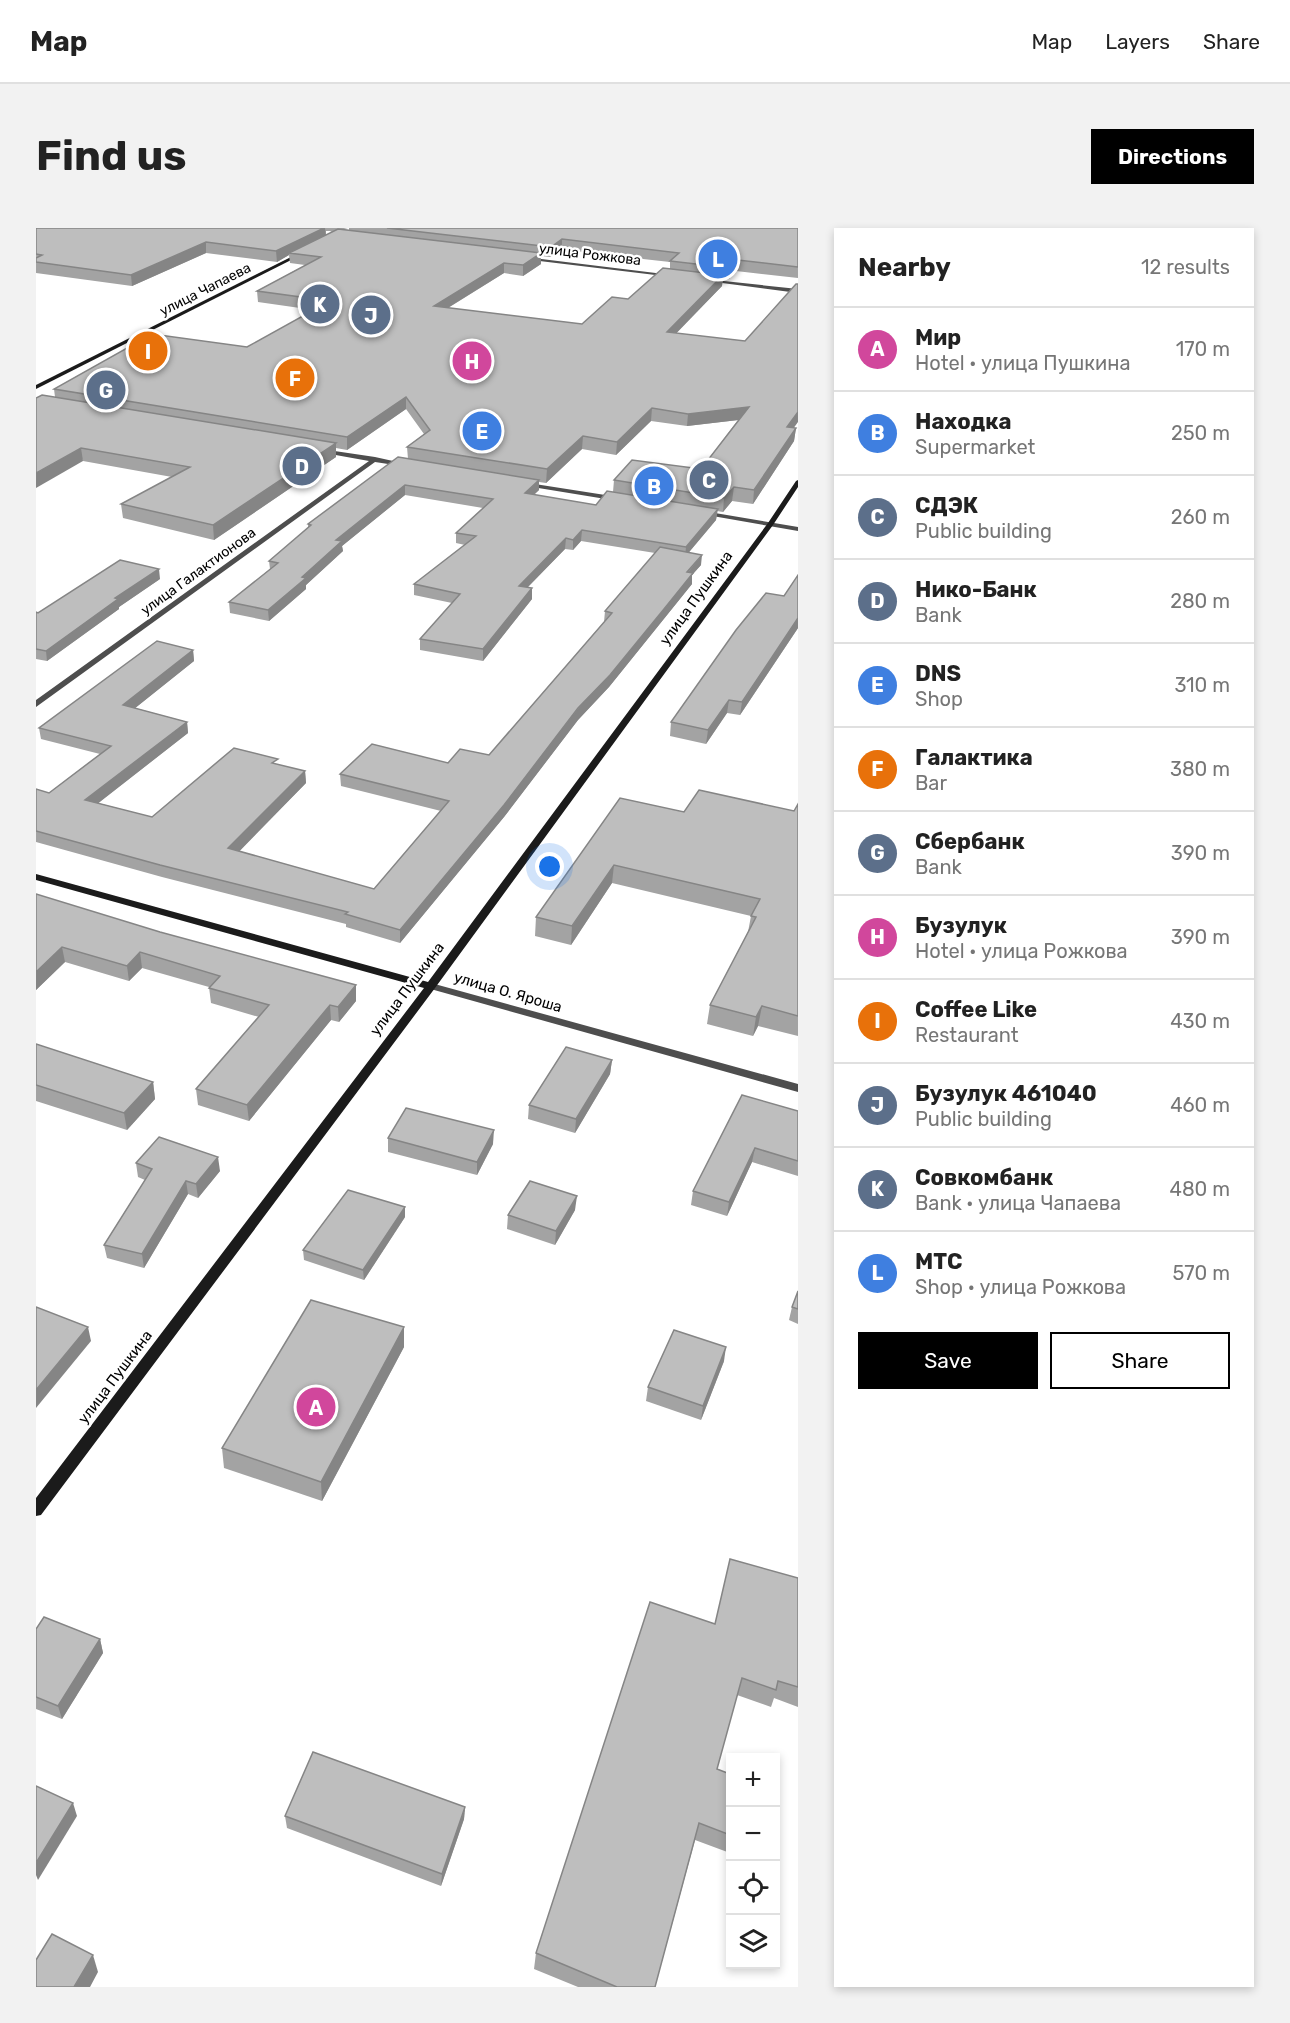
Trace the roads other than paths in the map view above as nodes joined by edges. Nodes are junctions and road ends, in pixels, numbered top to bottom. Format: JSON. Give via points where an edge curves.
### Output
{"nodes":[{"id":1,"x":309,"y":250,"type":"edge"},
{"id":2,"x":512,"y":256,"type":"edge"},
{"id":3,"x":674,"y":276,"type":"edge"},
{"id":4,"x":697,"y":279,"type":"edge"},
{"id":5,"x":798,"y":291,"type":"edge"},
{"id":6,"x":36,"y":387,"type":"edge"},
{"id":7,"x":315,"y":450,"type":"edge"},
{"id":8,"x":375,"y":459,"type":"junction"},
{"id":9,"x":422,"y":467,"type":"edge"},
{"id":10,"x":515,"y":482,"type":"edge"},
{"id":11,"x":798,"y":482,"type":"edge"},
{"id":12,"x":631,"y":501,"type":"edge"},
{"id":13,"x":689,"y":511,"type":"edge"},
{"id":14,"x":771,"y":524,"type":"junction"},
{"id":15,"x":798,"y":529,"type":"edge"},
{"id":16,"x":36,"y":704,"type":"edge"},
{"id":17,"x":36,"y":877,"type":"edge"},
{"id":18,"x":431,"y":986,"type":"junction"},
{"id":19,"x":798,"y":1088,"type":"edge"},
{"id":20,"x":36,"y":1510,"type":"edge"}],
"edges":[{"from":1,"to":6,"type":"main road","name":"улица Чапаева"},
{"from":2,"to":3,"type":"street","name":"улица Рожкова"},
{"from":4,"to":5,"type":"street"},
{"from":7,"to":8,"type":"street"},
{"from":8,"to":9,"type":"street"},
{"from":8,"to":16,"type":"street","name":"улица Галактионова"},
{"from":10,"to":12,"type":"street"},
{"from":11,"to":14,"type":"main road","name":"улица Пушкина"},
{"from":13,"to":14,"type":"street"},
{"from":14,"to":15,"type":"street"},
{"from":14,"to":18,"type":"main road","name":"улица Пушкина"},
{"from":17,"to":18,"type":"main road","name":"улица О. Яроша"},
{"from":18,"to":19,"type":"street","name":"улица О. Яроша"},
{"from":18,"to":20,"type":"main road","name":"улица Пушкина"}]}
